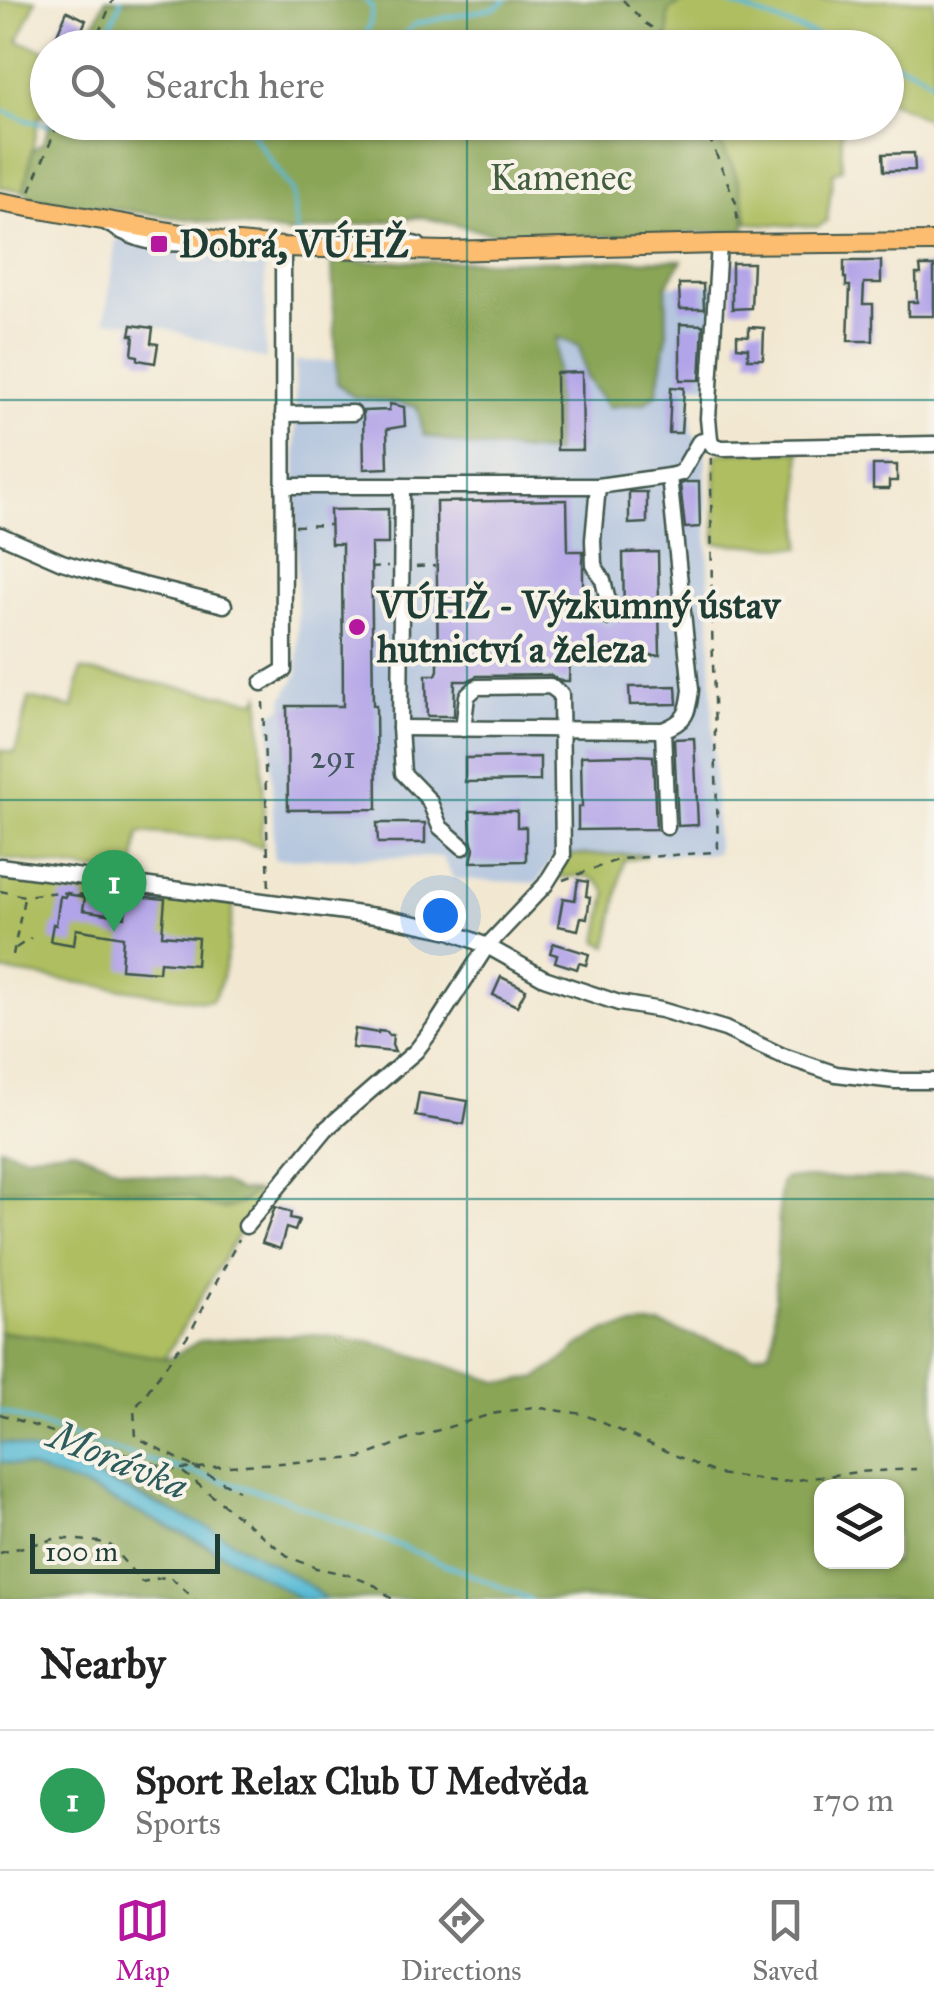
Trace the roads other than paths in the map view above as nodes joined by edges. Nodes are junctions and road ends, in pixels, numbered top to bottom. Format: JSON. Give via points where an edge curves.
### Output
{"nodes":[{"id":1,"x":0,"y":202,"type":"edge"},
{"id":2,"x":934,"y":242,"type":"edge"},
{"id":3,"x":719,"y":244,"type":"junction"},
{"id":4,"x":282,"y":247,"type":"junction"},
{"id":5,"x":354,"y":413,"type":"dead end"},
{"id":6,"x":283,"y":414,"type":"junction"},
{"id":7,"x":710,"y":440,"type":"junction"},
{"id":8,"x":934,"y":444,"type":"edge"},
{"id":9,"x":669,"y":476,"type":"junction"},
{"id":10,"x":284,"y":486,"type":"junction"},
{"id":11,"x":402,"y":486,"type":"junction"},
{"id":12,"x":598,"y":486,"type":"junction"},
{"id":13,"x":0,"y":534,"type":"edge"},
{"id":14,"x":224,"y":605,"type":"dead end"},
{"id":15,"x":607,"y":615,"type":"dead end"},
{"id":16,"x":262,"y":682,"type":"dead end"},
{"id":17,"x":400,"y":728,"type":"junction"},
{"id":18,"x":463,"y":728,"type":"junction"},
{"id":19,"x":562,"y":729,"type":"junction"},
{"id":20,"x":663,"y":730,"type":"junction"},
{"id":21,"x":667,"y":827,"type":"dead end"},
{"id":22,"x":463,"y":846,"type":"dead end"},
{"id":23,"x":0,"y":866,"type":"edge"},
{"id":24,"x":487,"y":946,"type":"junction"},
{"id":25,"x":934,"y":1081,"type":"edge"},
{"id":26,"x":246,"y":1226,"type":"road end"}],
"edges":[{"from":1,"to":4,"type":"main road"},
{"from":2,"to":3,"type":"main road"},
{"from":3,"to":4,"type":"main road","via":[[446,251]]},
{"from":3,"to":7,"type":"street"},
{"from":4,"to":6,"type":"street"},
{"from":5,"to":6,"type":"street"},
{"from":6,"to":10,"type":"street"},
{"from":7,"to":8,"type":"street","via":[[724,448]]},
{"from":7,"to":9,"type":"street","via":[[700,442],[682,473]]},
{"from":9,"to":12,"type":"street"},
{"from":9,"to":20,"type":"street","via":[[691,690],[689,710]]},
{"from":10,"to":11,"type":"street"},
{"from":10,"to":16,"type":"street","via":[[284,670]]},
{"from":11,"to":12,"type":"street"},
{"from":11,"to":17,"type":"street"},
{"from":12,"to":15,"type":"street","via":[[594,565],[608,596]]},
{"from":13,"to":14,"type":"street","via":[[80,567]]},
{"from":17,"to":18,"type":"street"},
{"from":17,"to":22,"type":"street","via":[[403,774],[429,800],[440,827]]},
{"from":18,"to":19,"type":"street"},
{"from":18,"to":19,"type":"street","via":[[467,696],[477,686],[550,686],[561,694]]},
{"from":19,"to":20,"type":"street"},
{"from":19,"to":24,"type":"street","via":[[563,856],[546,885]]},
{"from":20,"to":21,"type":"street"},
{"from":23,"to":24,"type":"street","via":[[383,917]]},
{"from":24,"to":25,"type":"street","via":[[544,978],[725,1029],[836,1074]]},
{"from":24,"to":26,"type":"street","via":[[416,1051],[326,1129]]}]}
